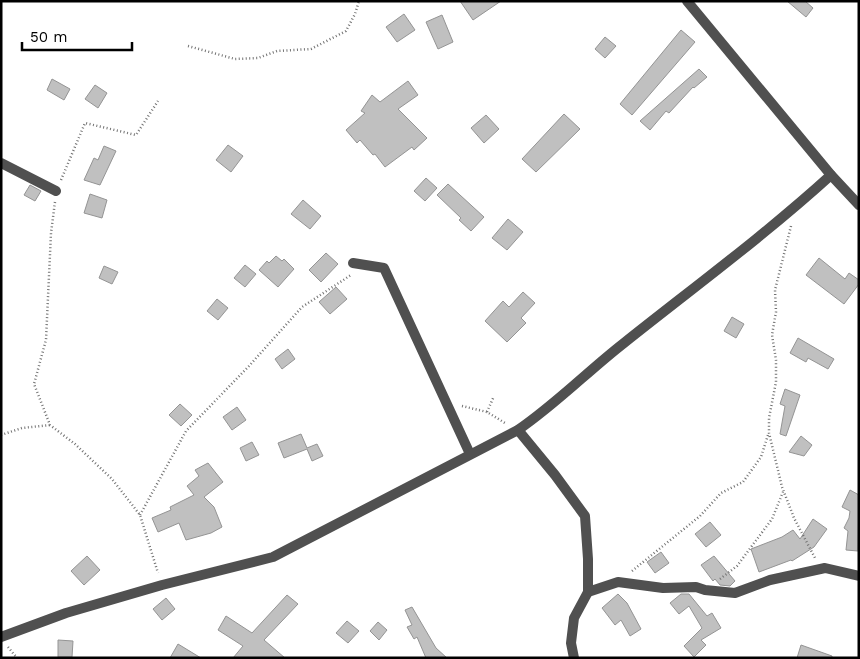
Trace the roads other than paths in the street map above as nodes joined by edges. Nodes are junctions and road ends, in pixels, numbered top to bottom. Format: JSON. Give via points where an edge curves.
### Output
{"nodes":[{"id":1,"x":687,"y":1,"type":"edge"},
{"id":2,"x":1,"y":163,"type":"edge"},
{"id":3,"x":831,"y":175,"type":"junction"},
{"id":4,"x":56,"y":191,"type":"road end"},
{"id":5,"x":859,"y":205,"type":"edge"},
{"id":6,"x":353,"y":262,"type":"dead end"},
{"id":7,"x":518,"y":430,"type":"junction"},
{"id":8,"x":470,"y":454,"type":"junction"},
{"id":9,"x":859,"y":576,"type":"edge"},
{"id":10,"x":588,"y":592,"type":"junction"},
{"id":11,"x":1,"y":637,"type":"edge"},
{"id":12,"x":574,"y":658,"type":"edge"}],
"edges":[{"from":1,"to":3,"type":"street"},
{"from":2,"to":4,"type":"street"},
{"from":3,"to":5,"type":"street"},
{"from":3,"to":7,"type":"street","via":[[797,206],[595,366],[546,411]]},
{"from":6,"to":8,"type":"street","via":[[384,268]]},
{"from":7,"to":8,"type":"street"},
{"from":7,"to":10,"type":"street","via":[[585,516]]},
{"from":8,"to":11,"type":"street","via":[[273,557],[66,613]]},
{"from":9,"to":10,"type":"street","via":[[820,568],[770,580],[734,594],[696,587],[663,588],[618,582]]},
{"from":10,"to":12,"type":"street","via":[[574,618],[571,643]]}]}
